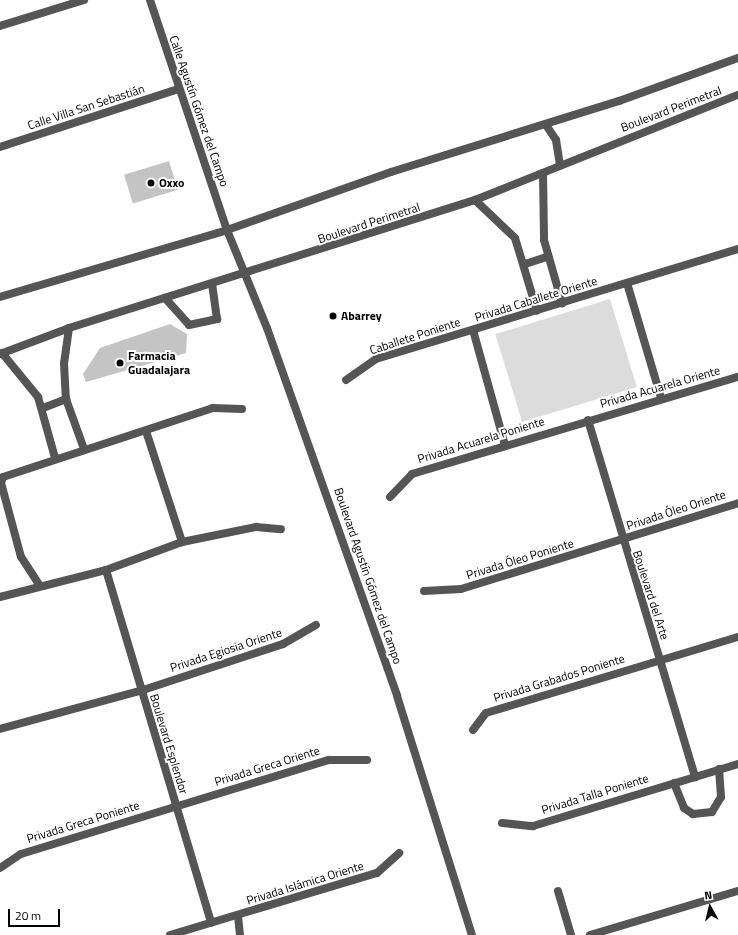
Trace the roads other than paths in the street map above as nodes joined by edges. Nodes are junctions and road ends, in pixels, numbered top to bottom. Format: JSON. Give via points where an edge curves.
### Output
{"nodes":[{"id":1,"x":84,"y":0,"type":"edge"},
{"id":2,"x":150,"y":0,"type":"edge"},
{"id":3,"x":0,"y":26,"type":"edge"},
{"id":4,"x":738,"y":58,"type":"edge"},
{"id":5,"x":179,"y":89,"type":"junction"},
{"id":6,"x":738,"y":96,"type":"edge"},
{"id":7,"x":546,"y":125,"type":"junction"},
{"id":8,"x":0,"y":147,"type":"edge"},
{"id":9,"x":560,"y":166,"type":"junction"},
{"id":10,"x":543,"y":173,"type":"junction"},
{"id":11,"x":475,"y":200,"type":"junction"},
{"id":12,"x":226,"y":230,"type":"junction"},
{"id":13,"x":738,"y":249,"type":"edge"},
{"id":14,"x":547,"y":257,"type":"junction"},
{"id":15,"x":525,"y":264,"type":"junction"},
{"id":16,"x":244,"y":275,"type":"junction"},
{"id":17,"x":627,"y":283,"type":"junction"},
{"id":18,"x":212,"y":284,"type":"junction"},
{"id":19,"x":0,"y":297,"type":"edge"},
{"id":20,"x":165,"y":298,"type":"junction"},
{"id":21,"x":562,"y":303,"type":"junction"},
{"id":22,"x":537,"y":311,"type":"junction"},
{"id":23,"x":69,"y":328,"type":"junction"},
{"id":24,"x":473,"y":330,"type":"junction"},
{"id":25,"x":1,"y":353,"type":"edge"},
{"id":26,"x":738,"y":377,"type":"edge"},
{"id":27,"x":346,"y":380,"type":"dead end"},
{"id":28,"x":660,"y":398,"type":"junction"},
{"id":29,"x":66,"y":399,"type":"junction"},
{"id":30,"x":43,"y":408,"type":"junction"},
{"id":31,"x":242,"y":409,"type":"dead end"},
{"id":32,"x":588,"y":420,"type":"junction"},
{"id":33,"x":146,"y":431,"type":"junction"},
{"id":34,"x":505,"y":445,"type":"junction"},
{"id":35,"x":84,"y":449,"type":"junction"},
{"id":36,"x":55,"y":458,"type":"junction"},
{"id":37,"x":390,"y":497,"type":"dead end"},
{"id":38,"x":738,"y":503,"type":"edge"},
{"id":39,"x":280,"y":529,"type":"dead end"},
{"id":40,"x":622,"y":541,"type":"junction"},
{"id":41,"x":182,"y":542,"type":"junction"},
{"id":42,"x":106,"y":570,"type":"junction"},
{"id":43,"x":40,"y":586,"type":"junction"},
{"id":44,"x":424,"y":591,"type":"dead end"},
{"id":45,"x":0,"y":597,"type":"edge"},
{"id":46,"x":316,"y":626,"type":"dead end"},
{"id":47,"x":738,"y":637,"type":"edge"},
{"id":48,"x":659,"y":660,"type":"junction"},
{"id":49,"x":140,"y":690,"type":"junction"},
{"id":50,"x":0,"y":729,"type":"edge"},
{"id":51,"x":473,"y":730,"type":"dead end"},
{"id":52,"x":367,"y":760,"type":"dead end"},
{"id":53,"x":738,"y":764,"type":"edge"},
{"id":54,"x":719,"y":769,"type":"junction"},
{"id":55,"x":695,"y":777,"type":"junction"},
{"id":56,"x":674,"y":783,"type":"junction"},
{"id":57,"x":176,"y":807,"type":"junction"},
{"id":58,"x":502,"y":823,"type":"dead end"},
{"id":59,"x":400,"y":853,"type":"dead end"},
{"id":60,"x":0,"y":868,"type":"edge"},
{"id":61,"x":558,"y":891,"type":"dead end"},
{"id":62,"x":738,"y":891,"type":"edge"},
{"id":63,"x":238,"y":916,"type":"junction"},
{"id":64,"x":211,"y":923,"type":"junction"},
{"id":65,"x":188,"y":932,"type":"edge"},
{"id":66,"x":170,"y":935,"type":"edge"},
{"id":67,"x":240,"y":935,"type":"edge"},
{"id":68,"x":472,"y":935,"type":"edge"},
{"id":69,"x":571,"y":935,"type":"edge"},
{"id":70,"x":590,"y":935,"type":"edge"}],
"edges":[{"from":1,"to":3,"type":"street"},
{"from":2,"to":5,"type":"street","name":"Calle Agustín Gómez del Campo"},
{"from":4,"to":7,"type":"street","name":"Boulevard Perimetral"},
{"from":5,"to":8,"type":"street","name":"Calle Villa San Sebastián"},
{"from":5,"to":12,"type":"street","name":"Calle Agustín Gómez del Campo"},
{"from":6,"to":9,"type":"street","name":"Boulevard Perimetral"},
{"from":7,"to":9,"type":"street","via":[[560,150]]},
{"from":7,"to":12,"type":"street","name":"Boulevard Perimetral","via":[[391,172]]},
{"from":9,"to":10,"type":"street","name":"Boulevard Perimetral"},
{"from":10,"to":11,"type":"street","name":"Boulevard Perimetral"},
{"from":10,"to":14,"type":"street"},
{"from":11,"to":15,"type":"street","via":[[507,228]]},
{"from":11,"to":16,"type":"street","name":"Boulevard Perimetral"},
{"from":12,"to":16,"type":"street","name":"Boulevard Agustín Gómez del Campo"},
{"from":12,"to":19,"type":"street","name":"Boulevard Perimetral"},
{"from":13,"to":17,"type":"street","name":"Privada Caballete Oriente"},
{"from":14,"to":15,"type":"street"},
{"from":14,"to":21,"type":"street"},
{"from":15,"to":22,"type":"street"},
{"from":16,"to":18,"type":"street","name":"Boulevard Perimetral"},
{"from":16,"to":68,"type":"street","name":"Boulevard Agustín Gómez del Campo","via":[[267,328],[397,696]]},
{"from":17,"to":21,"type":"street","name":"Privada Caballete Oriente"},
{"from":17,"to":28,"type":"street"},
{"from":18,"to":20,"type":"street","name":"Boulevard Perimetral"},
{"from":18,"to":20,"type":"street","via":[[217,319],[189,325]]},
{"from":20,"to":23,"type":"street","name":"Boulevard Perimetral"},
{"from":21,"to":22,"type":"street","name":"Privada Caballete Oriente"},
{"from":22,"to":24,"type":"street","name":"Privada Caballete Oriente"},
{"from":23,"to":25,"type":"street","name":"Boulevard Perimetral"},
{"from":23,"to":29,"type":"street","via":[[64,363]]},
{"from":24,"to":27,"type":"street","name":"Caballete Poniente","via":[[376,359]]},
{"from":24,"to":34,"type":"street","name":"Privada Caballete Oriente"},
{"from":25,"to":30,"type":"street"},
{"from":26,"to":28,"type":"street","name":"Privada Acuarela Oriente"},
{"from":28,"to":32,"type":"street","name":"Privada Acuarela Oriente"},
{"from":29,"to":30,"type":"street"},
{"from":29,"to":35,"type":"street"},
{"from":30,"to":36,"type":"street"},
{"from":31,"to":33,"type":"street","via":[[213,408]]},
{"from":32,"to":34,"type":"street","name":"Privada Acuarela Poniente"},
{"from":32,"to":40,"type":"street","name":"Boulevard del Arte"},
{"from":33,"to":35,"type":"street"},
{"from":33,"to":41,"type":"street"},
{"from":34,"to":37,"type":"street","name":"Privada Acuarela Poniente","via":[[412,474]]},
{"from":35,"to":36,"type":"street"},
{"from":36,"to":43,"type":"street","via":[[3,477],[2,483],[21,557]]},
{"from":38,"to":40,"type":"street","name":"Privada Óleo Oriente"},
{"from":39,"to":41,"type":"street","via":[[250,528]]},
{"from":40,"to":44,"type":"street","name":"Privada Óleo Poniente","via":[[461,589]]},
{"from":40,"to":48,"type":"street","name":"Boulevard del Arte"},
{"from":41,"to":42,"type":"street"},
{"from":42,"to":43,"type":"street"},
{"from":42,"to":49,"type":"street","name":"Boulevard Esplendor"},
{"from":43,"to":45,"type":"street"},
{"from":46,"to":49,"type":"street","name":"Privada Egiosia Oriente","via":[[282,644]]},
{"from":47,"to":48,"type":"street","name":"Privada Grabados Poniente"},
{"from":48,"to":51,"type":"street","name":"Privada Grabados Poniente","via":[[486,713]]},
{"from":48,"to":55,"type":"street","name":"Boulevard del Arte"},
{"from":49,"to":50,"type":"street","name":"Privada Egiosia Oriente"},
{"from":49,"to":57,"type":"street","name":"Boulevard Esplendor"},
{"from":52,"to":57,"type":"street","name":"Privada Greca Oriente","via":[[329,760]]},
{"from":53,"to":54,"type":"street","name":"Privada Talla Poniente"},
{"from":54,"to":55,"type":"street","name":"Privada Talla Poniente"},
{"from":54,"to":56,"type":"street","via":[[721,797],[712,812],[693,814],[684,808]]},
{"from":55,"to":56,"type":"street","name":"Privada Talla Poniente"},
{"from":56,"to":58,"type":"street","name":"Privada Talla Poniente","via":[[533,826]]},
{"from":57,"to":60,"type":"street","name":"Privada Greca Poniente","via":[[21,854]]},
{"from":57,"to":64,"type":"street","name":"Boulevard Esplendor"},
{"from":59,"to":63,"type":"street","name":"Privada Islámica Oriente","via":[[377,873]]},
{"from":61,"to":69,"type":"street"},
{"from":62,"to":70,"type":"street"},
{"from":63,"to":64,"type":"street","name":"Privada Islámica Oriente"},
{"from":63,"to":67,"type":"street"},
{"from":64,"to":65,"type":"street","name":"Privada Islámica Oriente"},
{"from":65,"to":66,"type":"street","name":"Privada Islámica Oriente"}]}
